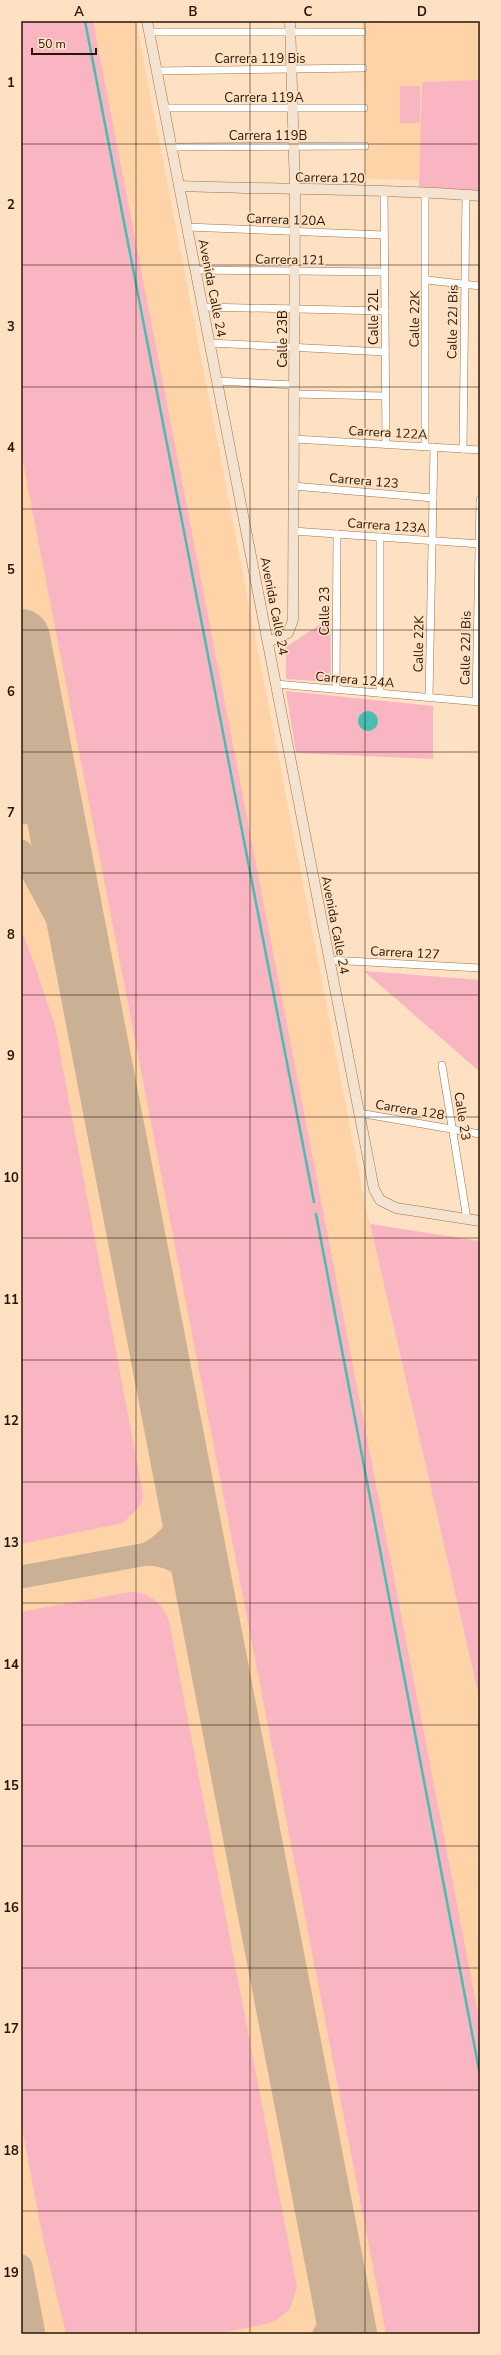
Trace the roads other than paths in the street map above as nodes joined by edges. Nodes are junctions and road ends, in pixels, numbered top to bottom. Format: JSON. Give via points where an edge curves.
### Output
{"nodes":[{"id":1,"x":147,"y":21,"type":"edge"},
{"id":2,"x":290,"y":21,"type":"edge"},
{"id":3,"x":149,"y":32,"type":"junction"},
{"id":4,"x":290,"y":32,"type":"junction"},
{"id":5,"x":362,"y":32,"type":"dead end"},
{"id":6,"x":363,"y":68,"type":"dead end"},
{"id":7,"x":292,"y":70,"type":"junction"},
{"id":8,"x":157,"y":71,"type":"junction"},
{"id":9,"x":164,"y":108,"type":"junction"},
{"id":10,"x":364,"y":108,"type":"dead end"},
{"id":11,"x":293,"y":109,"type":"junction"},
{"id":12,"x":365,"y":146,"type":"dead end"},
{"id":13,"x":294,"y":147,"type":"junction"},
{"id":14,"x":172,"y":148,"type":"junction"},
{"id":15,"x":179,"y":186,"type":"junction"},
{"id":16,"x":295,"y":190,"type":"junction"},
{"id":17,"x":384,"y":191,"type":"junction"},
{"id":18,"x":425,"y":192,"type":"junction"},
{"id":19,"x":466,"y":195,"type":"junction"},
{"id":20,"x":480,"y":196,"type":"edge"},
{"id":21,"x":188,"y":227,"type":"junction"},
{"id":22,"x":295,"y":231,"type":"junction"},
{"id":23,"x":384,"y":235,"type":"junction"},
{"id":24,"x":195,"y":270,"type":"junction"},
{"id":25,"x":295,"y":271,"type":"junction"},
{"id":26,"x":385,"y":272,"type":"junction"},
{"id":27,"x":427,"y":280,"type":"junction"},
{"id":28,"x":465,"y":284,"type":"junction"},
{"id":29,"x":480,"y":286,"type":"edge"},
{"id":30,"x":203,"y":307,"type":"junction"},
{"id":31,"x":295,"y":309,"type":"junction"},
{"id":32,"x":385,"y":311,"type":"junction"},
{"id":33,"x":210,"y":343,"type":"junction"},
{"id":34,"x":295,"y":347,"type":"junction"},
{"id":35,"x":385,"y":352,"type":"junction"},
{"id":36,"x":217,"y":381,"type":"junction"},
{"id":37,"x":294,"y":390,"type":"junction"},
{"id":38,"x":385,"y":396,"type":"junction"},
{"id":39,"x":294,"y":439,"type":"junction"},
{"id":40,"x":386,"y":444,"type":"junction"},
{"id":41,"x":425,"y":446,"type":"junction"},
{"id":42,"x":434,"y":447,"type":"junction"},
{"id":43,"x":463,"y":449,"type":"junction"},
{"id":44,"x":480,"y":450,"type":"edge"},
{"id":45,"x":293,"y":486,"type":"junction"},
{"id":46,"x":433,"y":498,"type":"junction"},
{"id":47,"x":480,"y":500,"type":"edge"},
{"id":48,"x":293,"y":531,"type":"junction"},
{"id":49,"x":337,"y":534,"type":"junction"},
{"id":50,"x":380,"y":537,"type":"junction"},
{"id":51,"x":432,"y":540,"type":"junction"},
{"id":52,"x":480,"y":544,"type":"edge"},
{"id":53,"x":268,"y":642,"type":"junction"},
{"id":54,"x":276,"y":684,"type":"junction"},
{"id":55,"x":336,"y":689,"type":"junction"},
{"id":56,"x":380,"y":693,"type":"junction"},
{"id":57,"x":429,"y":697,"type":"junction"},
{"id":58,"x":478,"y":702,"type":"edge"},
{"id":59,"x":329,"y":960,"type":"junction"},
{"id":60,"x":480,"y":968,"type":"edge"},
{"id":61,"x":442,"y":1065,"type":"dead end"},
{"id":62,"x":359,"y":1113,"type":"junction"},
{"id":63,"x":452,"y":1128,"type":"junction"},
{"id":64,"x":480,"y":1134,"type":"edge"},
{"id":65,"x":467,"y":1219,"type":"junction"},
{"id":66,"x":480,"y":1221,"type":"edge"}],
"edges":[{"from":1,"to":3,"type":"main road","name":"Avenida Calle 24"},
{"from":2,"to":4,"type":"main road","name":"Calle 23B"},
{"from":3,"to":4,"type":"street"},
{"from":3,"to":8,"type":"main road","name":"Avenida Calle 24"},
{"from":4,"to":5,"type":"street"},
{"from":4,"to":7,"type":"main road","name":"Calle 23B"},
{"from":6,"to":7,"type":"street","name":"Carrera 119 Bis"},
{"from":7,"to":8,"type":"street","name":"Carrera 119 Bis"},
{"from":7,"to":11,"type":"main road","name":"Calle 23B"},
{"from":8,"to":9,"type":"main road","name":"Avenida Calle 24"},
{"from":9,"to":11,"type":"street","name":"Carrera 119A"},
{"from":9,"to":14,"type":"main road","name":"Avenida Calle 24"},
{"from":10,"to":11,"type":"street","name":"Carrera 119A"},
{"from":11,"to":13,"type":"main road","name":"Calle 23B"},
{"from":12,"to":13,"type":"street","name":"Carrera 119B"},
{"from":13,"to":14,"type":"street","name":"Carrera 119B"},
{"from":13,"to":16,"type":"main road","name":"Calle 23B"},
{"from":14,"to":15,"type":"main road","name":"Avenida Calle 24"},
{"from":15,"to":16,"type":"main road","name":"Carrera 120"},
{"from":15,"to":21,"type":"main road","name":"Avenida Calle 24"},
{"from":16,"to":17,"type":"main road","name":"Carrera 120"},
{"from":16,"to":22,"type":"main road","name":"Calle 23B"},
{"from":17,"to":18,"type":"main road","name":"Carrera 120"},
{"from":17,"to":23,"type":"street","name":"Calle 22L"},
{"from":18,"to":19,"type":"main road","name":"Carrera 120"},
{"from":18,"to":27,"type":"street","name":"Calle 22K"},
{"from":19,"to":20,"type":"main road","name":"Carrera 120"},
{"from":19,"to":28,"type":"street","name":"Calle 22J Bis"},
{"from":21,"to":22,"type":"street","name":"Carrera 120A"},
{"from":21,"to":24,"type":"main road","name":"Avenida Calle 24"},
{"from":22,"to":23,"type":"street","name":"Carrera 120A"},
{"from":22,"to":25,"type":"main road","name":"Calle 23B"},
{"from":23,"to":26,"type":"street","name":"Calle 22L"},
{"from":24,"to":25,"type":"street","name":"Carrera 121"},
{"from":24,"to":30,"type":"main road","name":"Avenida Calle 24"},
{"from":25,"to":26,"type":"street","name":"Carrera 121"},
{"from":25,"to":31,"type":"main road","name":"Calle 23B"},
{"from":26,"to":32,"type":"street","name":"Calle 22L"},
{"from":27,"to":28,"type":"street"},
{"from":27,"to":41,"type":"street","name":"Calle 22K"},
{"from":28,"to":29,"type":"street"},
{"from":28,"to":43,"type":"street","name":"Calle 22J Bis"},
{"from":30,"to":31,"type":"street"},
{"from":30,"to":33,"type":"main road","name":"Avenida Calle 24"},
{"from":31,"to":32,"type":"street"},
{"from":31,"to":34,"type":"main road","name":"Calle 23B"},
{"from":32,"to":35,"type":"street","name":"Calle 22L"},
{"from":33,"to":34,"type":"street"},
{"from":33,"to":36,"type":"main road","name":"Avenida Calle 24"},
{"from":34,"to":35,"type":"street"},
{"from":34,"to":37,"type":"main road","name":"Calle 23B"},
{"from":35,"to":38,"type":"street","name":"Calle 22L"},
{"from":36,"to":37,"type":"street"},
{"from":36,"to":53,"type":"main road","name":"Avenida Calle 24"},
{"from":37,"to":38,"type":"street"},
{"from":37,"to":39,"type":"main road","name":"Calle 23B"},
{"from":38,"to":40,"type":"street","name":"Calle 22L"},
{"from":39,"to":40,"type":"street","name":"Carrera 122A"},
{"from":39,"to":45,"type":"main road","name":"Calle 23B"},
{"from":40,"to":41,"type":"street","name":"Carrera 122A"},
{"from":41,"to":42,"type":"street","name":"Carrera 122A"},
{"from":42,"to":43,"type":"street","name":"Carrera 122A"},
{"from":42,"to":46,"type":"street","name":"Calle 22K"},
{"from":43,"to":44,"type":"street","name":"Carrera 122A"},
{"from":45,"to":46,"type":"street","name":"Carrera 123"},
{"from":45,"to":48,"type":"main road","name":"Calle 23B"},
{"from":46,"to":51,"type":"street","name":"Calle 22K"},
{"from":47,"to":52,"type":"street","name":"Calle 22J Bis"},
{"from":48,"to":49,"type":"street","name":"Carrera 123A"},
{"from":48,"to":53,"type":"main road","name":"Calle 23B","via":[[293,624],[284,636]]},
{"from":49,"to":50,"type":"street","name":"Carrera 123A"},
{"from":49,"to":55,"type":"street","name":"Calle 23"},
{"from":50,"to":51,"type":"street","name":"Carrera 123A"},
{"from":50,"to":56,"type":"street"},
{"from":51,"to":52,"type":"street","name":"Carrera 123A"},
{"from":51,"to":57,"type":"street","name":"Calle 22K"},
{"from":52,"to":58,"type":"street","name":"Calle 22J Bis"},
{"from":53,"to":54,"type":"main road","name":"Avenida Calle 24"},
{"from":54,"to":55,"type":"street","name":"Carrera 124A"},
{"from":54,"to":59,"type":"main road","name":"Avenida Calle 24"},
{"from":55,"to":56,"type":"street","name":"Carrera 124A"},
{"from":56,"to":57,"type":"street","name":"Carrera 124A"},
{"from":57,"to":58,"type":"street","name":"Carrera 124A"},
{"from":59,"to":60,"type":"street","name":"Carrera 127"},
{"from":59,"to":62,"type":"main road","name":"Avenida Calle 24"},
{"from":61,"to":63,"type":"street","name":"Calle 23"},
{"from":62,"to":63,"type":"street","name":"Carrera 128"},
{"from":62,"to":65,"type":"main road","name":"Avenida Calle 24","via":[[377,1196],[396,1208]]},
{"from":63,"to":64,"type":"street","name":"Carrera 128"},
{"from":63,"to":65,"type":"street","name":"Calle 23"},
{"from":65,"to":66,"type":"main road"}]}
